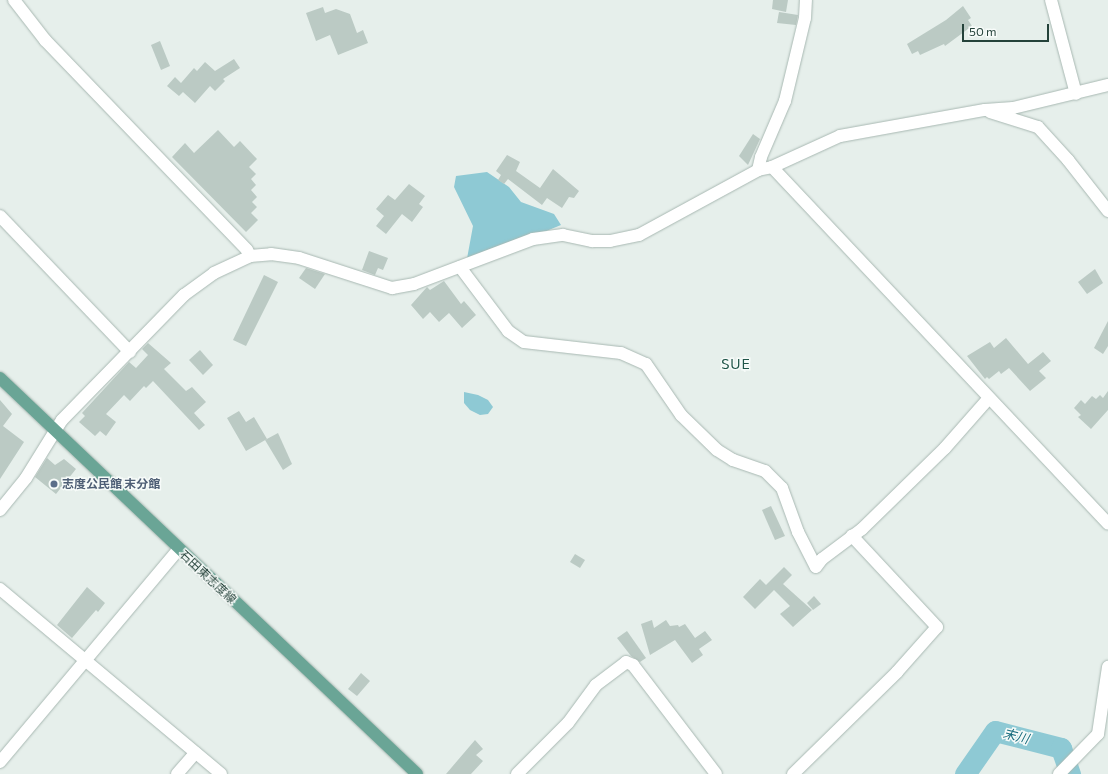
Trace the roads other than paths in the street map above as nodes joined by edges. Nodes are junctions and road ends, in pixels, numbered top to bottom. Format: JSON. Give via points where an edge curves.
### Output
{"nodes":[{"id":1,"x":14,"y":0,"type":"edge"},
{"id":2,"x":806,"y":0,"type":"edge"},
{"id":3,"x":1051,"y":0,"type":"edge"},
{"id":4,"x":1108,"y":85,"type":"edge"},
{"id":5,"x":1076,"y":94,"type":"junction"},
{"id":6,"x":985,"y":110,"type":"junction"},
{"id":7,"x":772,"y":167,"type":"junction"},
{"id":8,"x":758,"y":170,"type":"junction"},
{"id":9,"x":1108,"y":211,"type":"edge"},
{"id":10,"x":0,"y":216,"type":"edge"},
{"id":11,"x":250,"y":256,"type":"junction"},
{"id":12,"x":460,"y":267,"type":"junction"},
{"id":13,"x":130,"y":352,"type":"junction"},
{"id":14,"x":0,"y":378,"type":"edge"},
{"id":15,"x":988,"y":399,"type":"junction"},
{"id":16,"x":55,"y":431,"type":"junction"},
{"id":17,"x":0,"y":510,"type":"edge"},
{"id":18,"x":1108,"y":523,"type":"edge"},
{"id":19,"x":852,"y":536,"type":"junction"},
{"id":20,"x":178,"y":549,"type":"junction"},
{"id":21,"x":0,"y":589,"type":"edge"},
{"id":22,"x":85,"y":659,"type":"junction"},
{"id":23,"x":1108,"y":667,"type":"edge"},
{"id":24,"x":195,"y":753,"type":"junction"},
{"id":25,"x":0,"y":762,"type":"edge"},
{"id":26,"x":177,"y":774,"type":"edge"},
{"id":27,"x":221,"y":774,"type":"edge"},
{"id":28,"x":417,"y":774,"type":"edge"},
{"id":29,"x":518,"y":774,"type":"edge"},
{"id":30,"x":716,"y":774,"type":"edge"},
{"id":31,"x":793,"y":774,"type":"edge"},
{"id":32,"x":1059,"y":774,"type":"edge"}],
"edges":[{"from":1,"to":11,"type":"street","via":[[45,40]]},
{"from":2,"to":8,"type":"street","via":[[785,101]]},
{"from":3,"to":5,"type":"street"},
{"from":4,"to":5,"type":"street"},
{"from":5,"to":6,"type":"street","via":[[1013,108]]},
{"from":6,"to":7,"type":"street","via":[[840,136]]},
{"from":6,"to":9,"type":"street","via":[[1038,127]]},
{"from":7,"to":8,"type":"street"},
{"from":7,"to":15,"type":"street"},
{"from":8,"to":12,"type":"street","via":[[639,235],[610,241],[592,241],[563,235],[543,236]]},
{"from":10,"to":13,"type":"street"},
{"from":11,"to":12,"type":"street","via":[[270,254],[299,258],[392,288],[414,284]]},
{"from":11,"to":13,"type":"street","via":[[214,273],[184,295]]},
{"from":12,"to":19,"type":"street","via":[[508,331],[524,342],[621,352],[646,364],[681,415],[717,450],[733,460],[765,471],[782,488],[798,532],[816,567]]},
{"from":13,"to":16,"type":"street","via":[[62,420]]},
{"from":14,"to":16,"type":"main road","name":"石田東志度線"},
{"from":15,"to":18,"type":"street"},
{"from":15,"to":19,"type":"street","via":[[945,448]]},
{"from":16,"to":17,"type":"street","via":[[26,478]]},
{"from":16,"to":20,"type":"main road","name":"石田東志度線"},
{"from":19,"to":31,"type":"street","via":[[937,627],[898,672]]},
{"from":20,"to":22,"type":"street"},
{"from":20,"to":28,"type":"main road","name":"石田東志度線"},
{"from":21,"to":22,"type":"street"},
{"from":22,"to":24,"type":"street"},
{"from":22,"to":25,"type":"street"},
{"from":23,"to":32,"type":"street","via":[[1098,734]]},
{"from":24,"to":26,"type":"street"},
{"from":24,"to":27,"type":"street"},
{"from":29,"to":30,"type":"street","via":[[568,723],[596,685],[626,662],[633,665]]}]}
